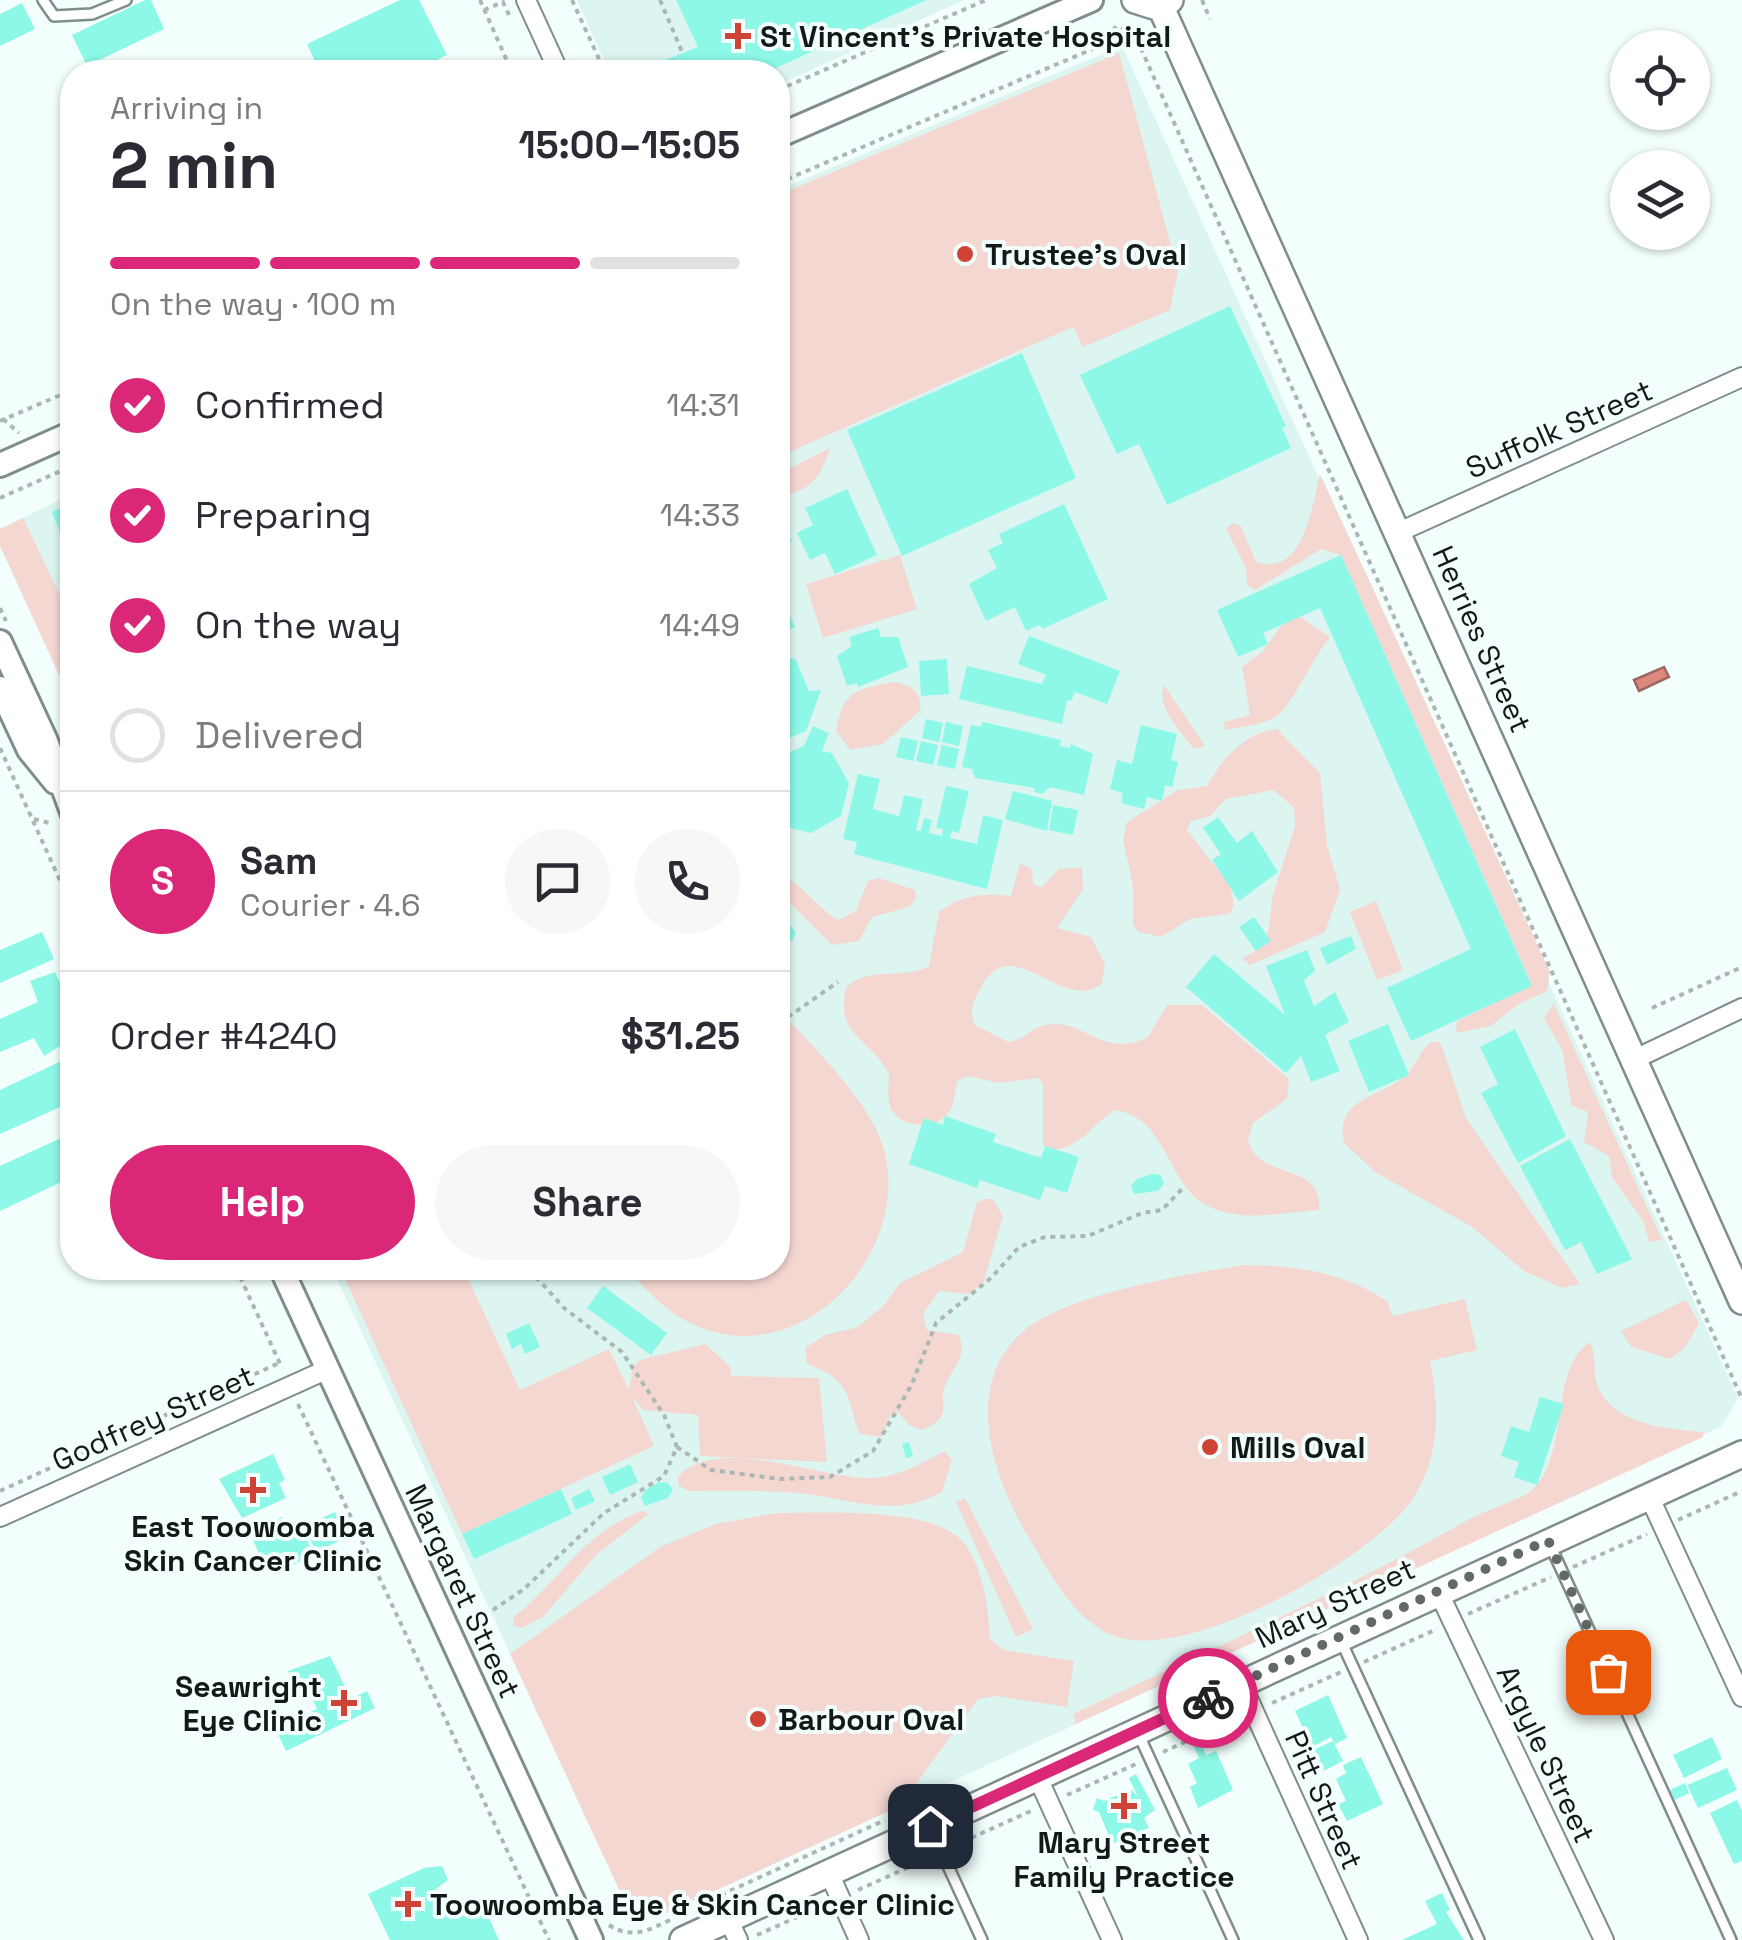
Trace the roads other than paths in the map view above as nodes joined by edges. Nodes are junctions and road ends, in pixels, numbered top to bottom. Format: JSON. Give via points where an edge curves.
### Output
{"nodes":[{"id":1,"x":42,"y":0,"type":"edge"},
{"id":2,"x":126,"y":0,"type":"edge"},
{"id":3,"x":526,"y":0,"type":"edge"},
{"id":4,"x":1091,"y":0,"type":"edge"},
{"id":5,"x":1155,"y":2,"type":"edge"},
{"id":6,"x":554,"y":60,"type":"edge"},
{"id":7,"x":790,"y":131,"type":"edge"},
{"id":8,"x":1742,"y":377,"type":"edge"},
{"id":9,"x":60,"y":439,"type":"edge"},
{"id":10,"x":0,"y":464,"type":"edge"},
{"id":11,"x":1399,"y":532,"type":"junction"},
{"id":12,"x":0,"y":642,"type":"edge"},
{"id":13,"x":0,"y":688,"type":"edge"},
{"id":14,"x":60,"y":780,"type":"edge"},
{"id":15,"x":60,"y":791,"type":"edge"},
{"id":16,"x":1742,"y":1008,"type":"edge"},
{"id":17,"x":1634,"y":1059,"type":"junction"},
{"id":18,"x":287,"y":1280,"type":"edge"},
{"id":19,"x":1742,"y":1301,"type":"edge"},
{"id":20,"x":328,"y":1369,"type":"junction"},
{"id":21,"x":1742,"y":1454,"type":"edge"},
{"id":22,"x":1649,"y":1496,"type":"junction"},
{"id":23,"x":0,"y":1517,"type":"edge"},
{"id":24,"x":1548,"y":1540,"type":"junction"},
{"id":25,"x":1438,"y":1591,"type":"junction"},
{"id":26,"x":1339,"y":1637,"type":"junction"},
{"id":27,"x":1240,"y":1682,"type":"junction"},
{"id":28,"x":1742,"y":1697,"type":"edge"},
{"id":29,"x":1137,"y":1730,"type":"junction"},
{"id":30,"x":1037,"y":1776,"type":"junction"},
{"id":31,"x":930,"y":1826,"type":"junction"},
{"id":32,"x":829,"y":1873,"type":"junction"},
{"id":33,"x":733,"y":1930,"type":"edge"},
{"id":34,"x":591,"y":1940,"type":"edge"},
{"id":35,"x":684,"y":1940,"type":"edge"},
{"id":36,"x":860,"y":1940,"type":"edge"},
{"id":37,"x":982,"y":1940,"type":"edge"},
{"id":38,"x":1112,"y":1940,"type":"edge"},
{"id":39,"x":1233,"y":1940,"type":"edge"},
{"id":40,"x":1358,"y":1940,"type":"edge"},
{"id":41,"x":1479,"y":1940,"type":"edge"},
{"id":42,"x":1604,"y":1940,"type":"edge"},
{"id":43,"x":1731,"y":1940,"type":"edge"}],
"edges":[{"from":1,"to":2,"type":"lane","via":[[54,16],[92,14]]},
{"from":3,"to":6,"type":"street"},
{"from":4,"to":7,"type":"street"},
{"from":5,"to":11,"type":"main road","name":"Herries Street"},
{"from":8,"to":11,"type":"street","name":"Suffolk Street"},
{"from":9,"to":10,"type":"street"},
{"from":11,"to":17,"type":"main road","name":"Herries Street"},
{"from":12,"to":14,"type":"street"},
{"from":13,"to":15,"type":"street","via":[[30,750]]},
{"from":16,"to":17,"type":"street"},
{"from":17,"to":19,"type":"main road","name":"Herries Street"},
{"from":18,"to":20,"type":"street","name":"Margaret Street"},
{"from":20,"to":23,"type":"street","name":"Godfrey Street"},
{"from":20,"to":34,"type":"street","name":"Margaret Street"},
{"from":21,"to":22,"type":"main road","name":"Mary Street"},
{"from":22,"to":24,"type":"main road","name":"Mary Street"},
{"from":22,"to":28,"type":"street"},
{"from":24,"to":25,"type":"main road","name":"Mary Street"},
{"from":24,"to":43,"type":"lane"},
{"from":25,"to":26,"type":"main road","name":"Mary Street"},
{"from":25,"to":42,"type":"street","name":"Argyle Street"},
{"from":26,"to":27,"type":"main road","name":"Mary Street"},
{"from":26,"to":41,"type":"lane"},
{"from":27,"to":29,"type":"main road","name":"Mary Street"},
{"from":27,"to":40,"type":"street","name":"Pitt Street"},
{"from":29,"to":30,"type":"main road","name":"Mary Street"},
{"from":29,"to":39,"type":"lane"},
{"from":30,"to":31,"type":"main road","name":"Mary Street"},
{"from":30,"to":38,"type":"street"},
{"from":31,"to":32,"type":"main road","name":"Mary Street"},
{"from":31,"to":37,"type":"lane"},
{"from":32,"to":33,"type":"main road","name":"Mary Street"},
{"from":32,"to":36,"type":"street"},
{"from":33,"to":35,"type":"main road","name":"Mary Street"}]}
